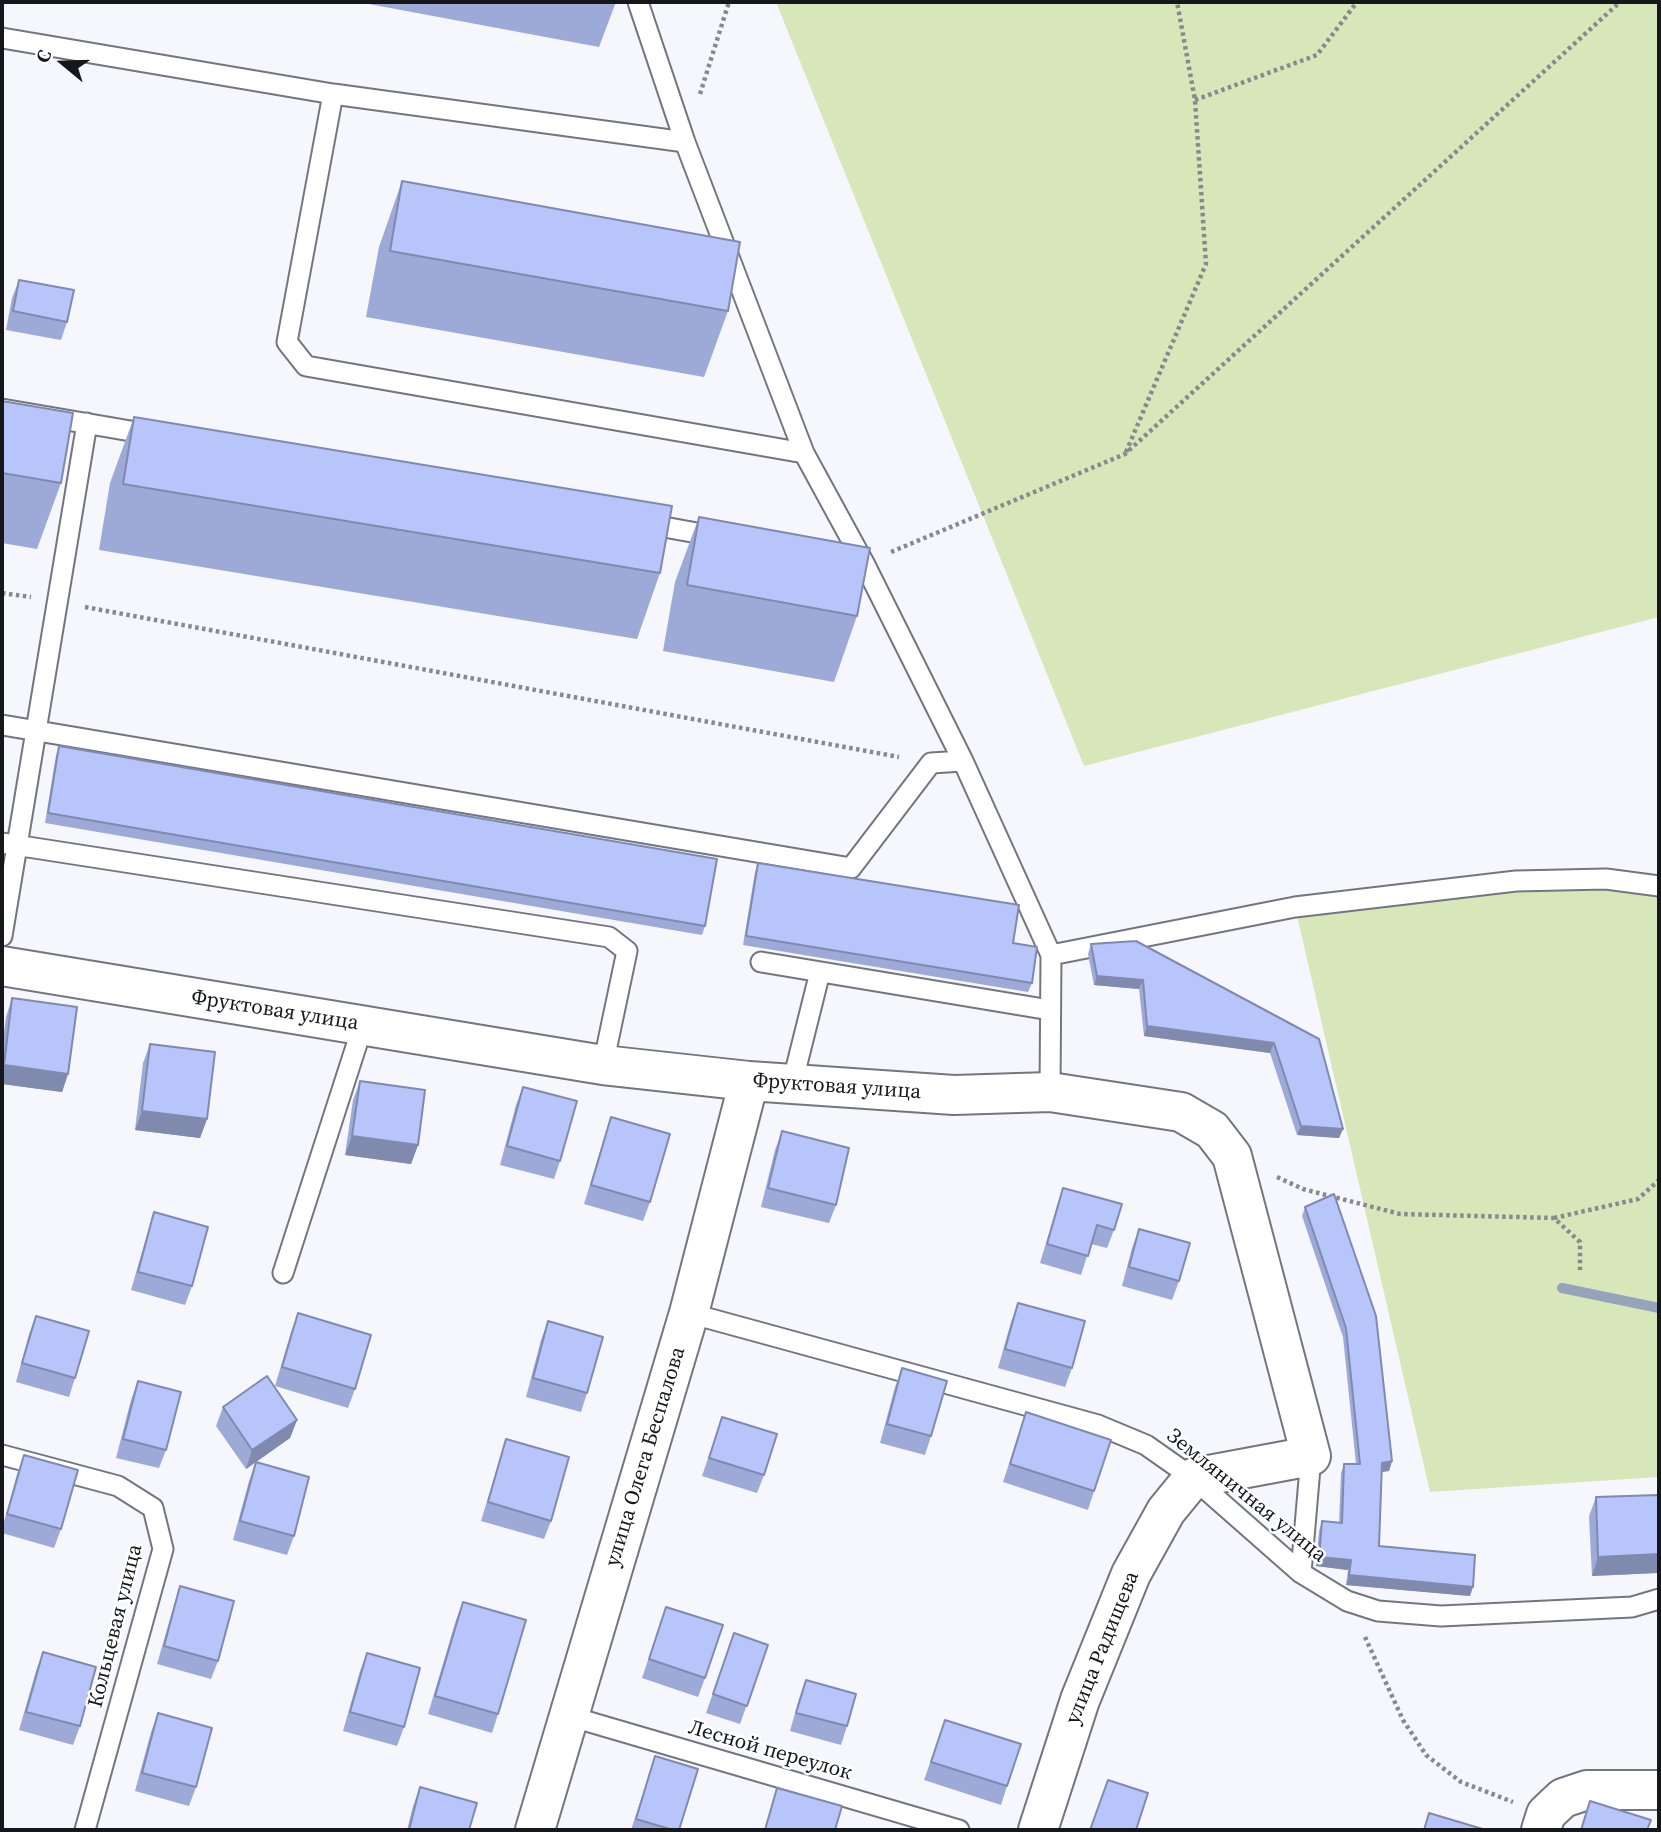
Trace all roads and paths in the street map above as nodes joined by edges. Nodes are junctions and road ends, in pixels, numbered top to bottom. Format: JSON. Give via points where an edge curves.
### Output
{"nodes":[{"id":1,"x":638,"y":2,"type":"edge"},
{"id":2,"x":729,"y":2,"type":"edge"},
{"id":3,"x":1177,"y":2,"type":"edge"},
{"id":4,"x":1357,"y":2,"type":"edge"},
{"id":5,"x":1620,"y":2,"type":"edge"},
{"id":6,"x":2,"y":37,"type":"edge"},
{"id":7,"x":333,"y":94,"type":"junction"},
{"id":8,"x":1195,"y":100,"type":"junction"},
{"id":9,"x":685,"y":142,"type":"junction"},
{"id":10,"x":2,"y":408,"type":"edge"},
{"id":11,"x":87,"y":424,"type":"junction"},
{"id":12,"x":169,"y":438,"type":"edge"},
{"id":13,"x":804,"y":453,"type":"junction"},
{"id":14,"x":1125,"y":454,"type":"junction"},
{"id":15,"x":619,"y":519,"type":"edge"},
{"id":16,"x":742,"y":541,"type":"edge"},
{"id":17,"x":837,"y":558,"type":"edge"},
{"id":18,"x":864,"y":563,"type":"junction"},
{"id":19,"x":2,"y":593,"type":"edge"},
{"id":20,"x":57,"y":601,"type":"junction"},
{"id":21,"x":2,"y":725,"type":"edge"},
{"id":22,"x":36,"y":730,"type":"junction"},
{"id":23,"x":963,"y":761,"type":"junction"},
{"id":24,"x":931,"y":763,"type":"junction"},
{"id":25,"x":9,"y":844,"type":"edge"},
{"id":26,"x":1659,"y":886,"type":"edge"},
{"id":27,"x":2,"y":936,"type":"edge"},
{"id":28,"x":1051,"y":955,"type":"junction"},
{"id":29,"x":761,"y":962,"type":"dead end"},
{"id":30,"x":2,"y":966,"type":"edge"},
{"id":31,"x":820,"y":972,"type":"junction"},
{"id":32,"x":1051,"y":1010,"type":"junction"},
{"id":33,"x":363,"y":1025,"type":"junction"},
{"id":34,"x":603,"y":1065,"type":"junction"},
{"id":35,"x":749,"y":1081,"type":"junction"},
{"id":36,"x":792,"y":1084,"type":"junction"},
{"id":37,"x":1050,"y":1092,"type":"junction"},
{"id":38,"x":1659,"y":1180,"type":"edge"},
{"id":39,"x":1303,"y":1189,"type":"dead end"},
{"id":40,"x":1555,"y":1218,"type":"junction"},
{"id":41,"x":1580,"y":1270,"type":"dead end"},
{"id":42,"x":283,"y":1273,"type":"dead end"},
{"id":43,"x":689,"y":1313,"type":"junction"},
{"id":44,"x":2,"y":1455,"type":"edge"},
{"id":45,"x":1311,"y":1456,"type":"junction"},
{"id":46,"x":1193,"y":1478,"type":"junction"},
{"id":47,"x":1301,"y":1573,"type":"junction"},
{"id":48,"x":1659,"y":1599,"type":"edge"},
{"id":49,"x":1348,"y":1601,"type":"junction"},
{"id":50,"x":569,"y":1716,"type":"junction"},
{"id":51,"x":1659,"y":1790,"type":"edge"},
{"id":52,"x":1544,"y":1822,"type":"edge"},
{"id":53,"x":85,"y":1830,"type":"edge"},
{"id":54,"x":535,"y":1830,"type":"edge"},
{"id":55,"x":959,"y":1830,"type":"edge"},
{"id":56,"x":1038,"y":1830,"type":"edge"}],
"edges":[{"from":1,"to":9,"type":"lane"},
{"from":2,"to":9,"type":"path"},
{"from":3,"to":8,"type":"path"},
{"from":4,"to":8,"type":"path","via":[[1317,55]]},
{"from":5,"to":14,"type":"path"},
{"from":6,"to":7,"type":"lane"},
{"from":7,"to":9,"type":"lane"},
{"from":7,"to":13,"type":"lane","via":[[288,342],[306,366]]},
{"from":8,"to":14,"type":"path","via":[[1206,264]]},
{"from":9,"to":13,"type":"lane"},
{"from":10,"to":11,"type":"lane"},
{"from":11,"to":12,"type":"lane"},
{"from":11,"to":20,"type":"lane"},
{"from":13,"to":18,"type":"lane"},
{"from":14,"to":18,"type":"path"},
{"from":15,"to":16,"type":"lane"},
{"from":17,"to":18,"type":"lane"},
{"from":18,"to":23,"type":"lane"},
{"from":19,"to":20,"type":"path"},
{"from":20,"to":22,"type":"lane"},
{"from":20,"to":24,"type":"path"},
{"from":21,"to":22,"type":"lane"},
{"from":22,"to":24,"type":"lane","via":[[851,868]]},
{"from":22,"to":25,"type":"lane"},
{"from":23,"to":24,"type":"lane"},
{"from":23,"to":28,"type":"lane"},
{"from":25,"to":27,"type":"lane"},
{"from":25,"to":34,"type":"lane","via":[[609,937],[627,951]]},
{"from":26,"to":28,"type":"lane","via":[[1606,879],[1516,881],[1295,907]]},
{"from":28,"to":32,"type":"lane"},
{"from":29,"to":31,"type":"lane"},
{"from":30,"to":33,"type":"street","name":"Фруктовая улица"},
{"from":31,"to":32,"type":"lane"},
{"from":31,"to":36,"type":"lane"},
{"from":32,"to":37,"type":"lane"},
{"from":33,"to":34,"type":"street","name":"Фруктовая улица"},
{"from":33,"to":42,"type":"lane"},
{"from":34,"to":35,"type":"street","name":"Фруктовая улица"},
{"from":35,"to":36,"type":"street","name":"Фруктовая улица"},
{"from":35,"to":43,"type":"street","name":"улица Олега Беспалова"},
{"from":36,"to":37,"type":"street","name":"Фруктовая улица","via":[[954,1095]]},
{"from":37,"to":45,"type":"street","name":"Фруктовая улица","via":[[1181,1112],[1212,1130],[1232,1156]]},
{"from":38,"to":40,"type":"path","via":[[1638,1199]]},
{"from":39,"to":40,"type":"path","via":[[1400,1213]]},
{"from":40,"to":41,"type":"path","via":[[1580,1242]]},
{"from":43,"to":46,"type":"lane","name":"Земляничная улица","via":[[1098,1425],[1146,1445]]},
{"from":43,"to":50,"type":"street","name":"улица Олега Беспалова"},
{"from":44,"to":53,"type":"lane","name":"Кольцевая улица","via":[[118,1486],[153,1508],[163,1549]]},
{"from":45,"to":46,"type":"street"},
{"from":45,"to":47,"type":"lane"},
{"from":46,"to":47,"type":"lane","name":"Земляничная улица"},
{"from":46,"to":56,"type":"street","name":"улица Радищева","via":[[1166,1511],[1131,1574],[1080,1700]]},
{"from":47,"to":49,"type":"lane","name":"Земляничная улица"},
{"from":48,"to":49,"type":"lane","name":"Земляничная улица","via":[[1632,1606],[1441,1616],[1378,1611]]},
{"from":49,"to":52,"type":"path","via":[[1403,1720],[1426,1755],[1461,1782]]},
{"from":50,"to":54,"type":"street","name":"улица Олега Беспалова"},
{"from":50,"to":55,"type":"lane","name":"Лесной переулок"},
{"from":51,"to":52,"type":"street","via":[[1587,1790],[1563,1798]]}]}
